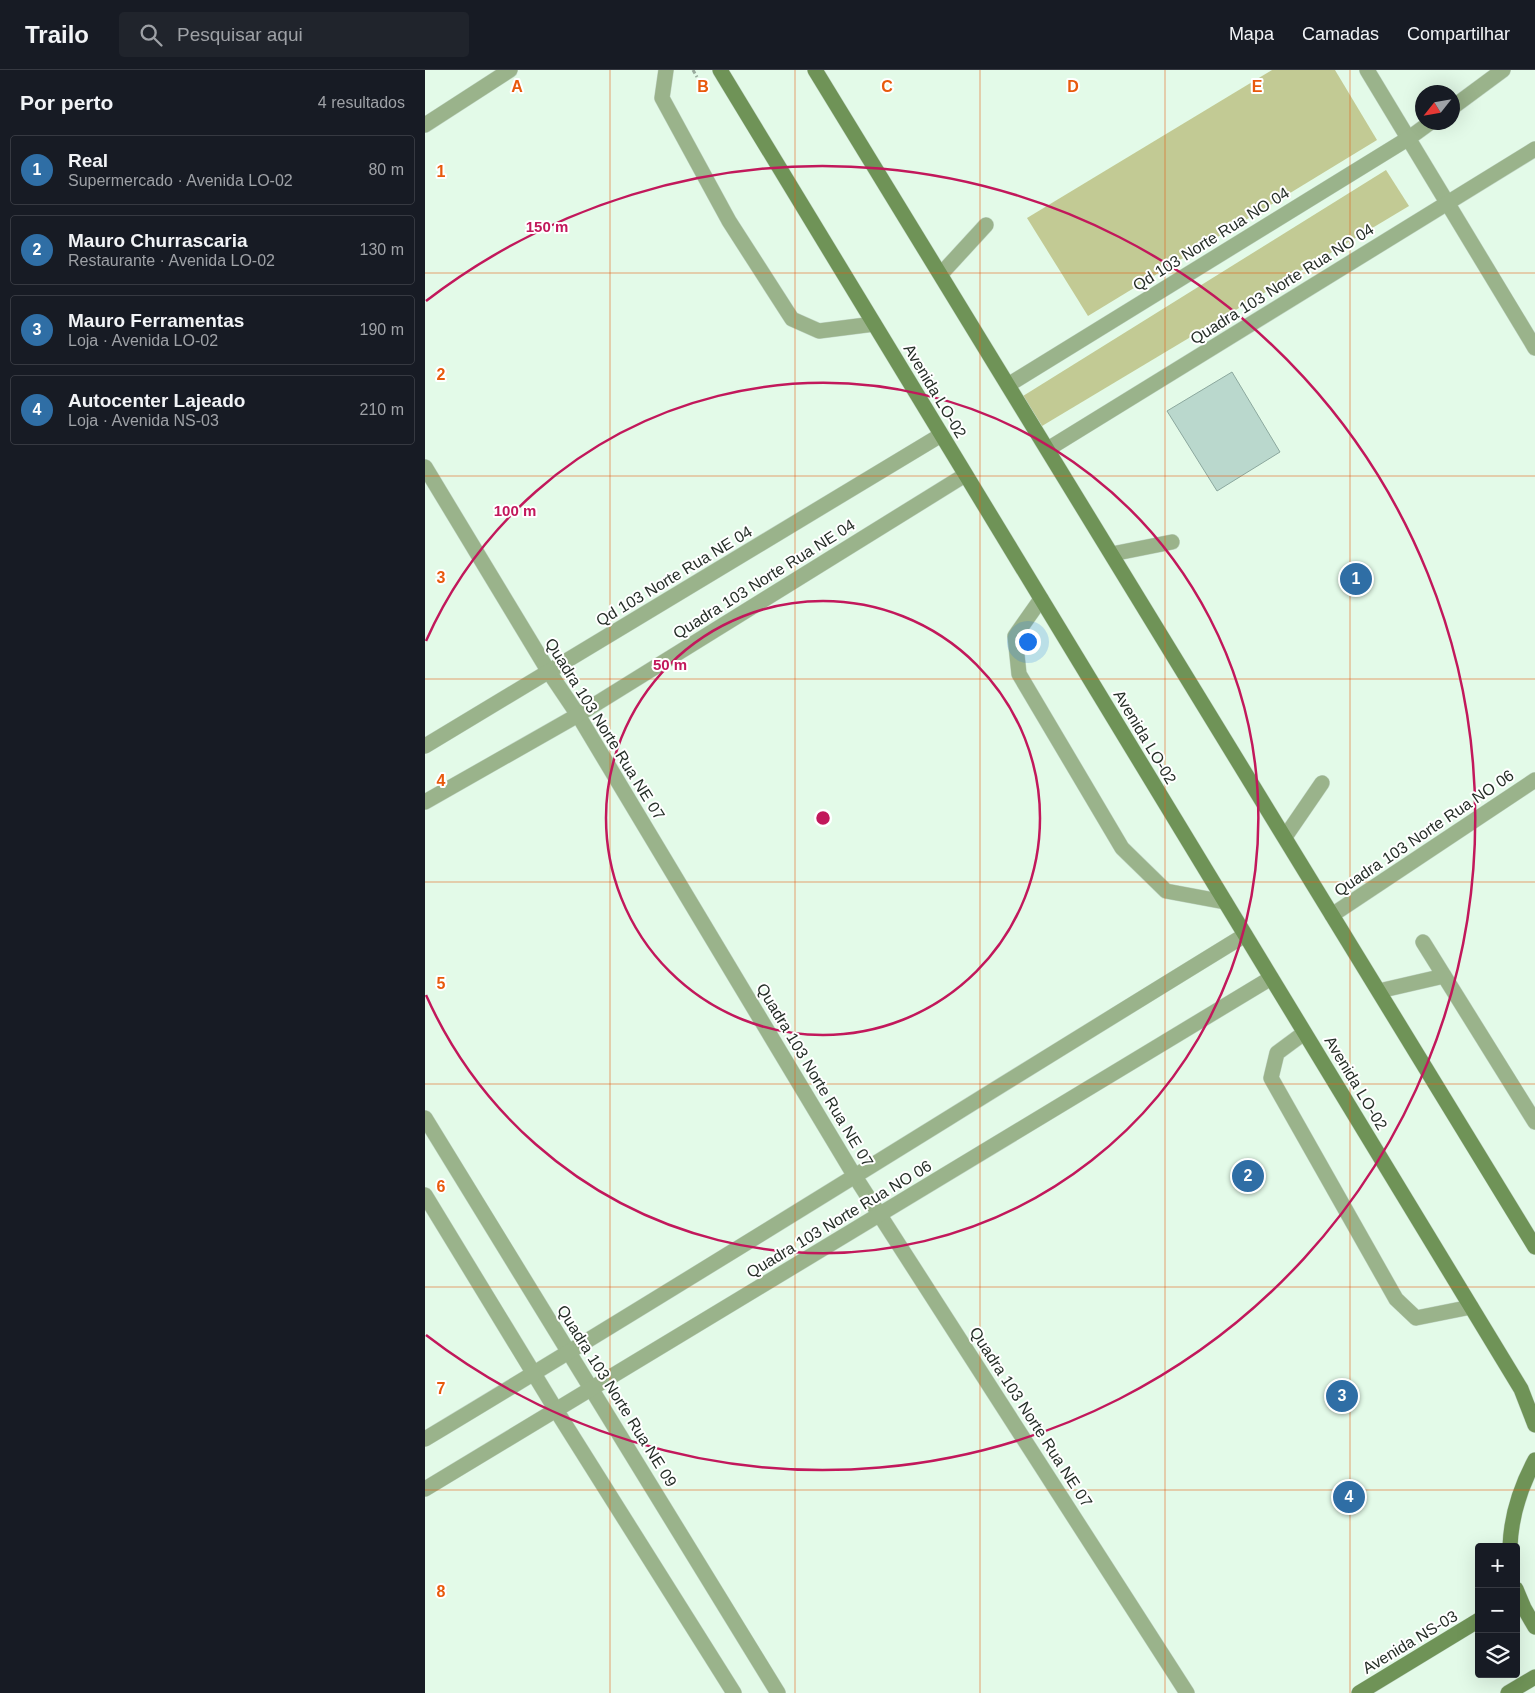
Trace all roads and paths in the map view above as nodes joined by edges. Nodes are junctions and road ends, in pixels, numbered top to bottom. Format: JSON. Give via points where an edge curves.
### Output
{"nodes":[{"id":1,"x":510,"y":70,"type":"edge"},
{"id":2,"x":666,"y":70,"type":"edge"},
{"id":3,"x":720,"y":70,"type":"edge"},
{"id":4,"x":815,"y":70,"type":"edge"},
{"id":5,"x":1367,"y":70,"type":"edge"},
{"id":6,"x":1503,"y":70,"type":"edge"},
{"id":7,"x":1460,"y":102,"type":"edge"},
{"id":8,"x":425,"y":125,"type":"edge"},
{"id":9,"x":1420,"y":130,"type":"edge"},
{"id":10,"x":1409,"y":138,"type":"junction"},
{"id":11,"x":1535,"y":149,"type":"edge"},
{"id":12,"x":1449,"y":202,"type":"junction"},
{"id":13,"x":986,"y":225,"type":"dead end"},
{"id":14,"x":941,"y":274,"type":"junction"},
{"id":15,"x":874,"y":324,"type":"junction"},
{"id":16,"x":1535,"y":348,"type":"edge"},
{"id":17,"x":1008,"y":385,"type":"junction"},
{"id":18,"x":941,"y":435,"type":"junction"},
{"id":19,"x":1048,"y":449,"type":"junction"},
{"id":20,"x":425,"y":468,"type":"edge"},
{"id":21,"x":965,"y":475,"type":"junction"},
{"id":22,"x":1172,"y":542,"type":"dead end"},
{"id":23,"x":1112,"y":554,"type":"junction"},
{"id":24,"x":1041,"y":599,"type":"junction"},
{"id":25,"x":549,"y":672,"type":"junction"},
{"id":26,"x":579,"y":715,"type":"junction"},
{"id":27,"x":425,"y":746,"type":"edge"},
{"id":28,"x":1535,"y":780,"type":"edge"},
{"id":29,"x":1322,"y":782,"type":"dead end"},
{"id":30,"x":425,"y":802,"type":"edge"},
{"id":31,"x":1285,"y":837,"type":"junction"},
{"id":32,"x":1225,"y":902,"type":"junction"},
{"id":33,"x":1332,"y":915,"type":"junction"},
{"id":34,"x":1245,"y":936,"type":"junction"},
{"id":35,"x":1423,"y":942,"type":"dead end"},
{"id":36,"x":1443,"y":976,"type":"junction"},
{"id":37,"x":1271,"y":978,"type":"junction"},
{"id":38,"x":1379,"y":991,"type":"junction"},
{"id":39,"x":1304,"y":1033,"type":"junction"},
{"id":40,"x":425,"y":1118,"type":"edge"},
{"id":41,"x":1535,"y":1122,"type":"edge"},
{"id":42,"x":854,"y":1175,"type":"junction"},
{"id":43,"x":425,"y":1195,"type":"edge"},
{"id":44,"x":880,"y":1216,"type":"junction"},
{"id":45,"x":1535,"y":1247,"type":"edge"},
{"id":46,"x":1471,"y":1307,"type":"junction"},
{"id":47,"x":570,"y":1353,"type":"junction"},
{"id":48,"x":534,"y":1374,"type":"junction"},
{"id":49,"x":591,"y":1388,"type":"junction"},
{"id":50,"x":556,"y":1410,"type":"junction"},
{"id":51,"x":1535,"y":1425,"type":"edge"},
{"id":52,"x":425,"y":1439,"type":"edge"},
{"id":53,"x":1535,"y":1460,"type":"edge"},
{"id":54,"x":425,"y":1489,"type":"edge"},
{"id":55,"x":1510,"y":1543,"type":"edge"},
{"id":56,"x":1520,"y":1600,"type":"edge"},
{"id":57,"x":1475,"y":1622,"type":"edge"},
{"id":58,"x":1535,"y":1627,"type":"edge"},
{"id":59,"x":1535,"y":1677,"type":"edge"},
{"id":60,"x":1512,"y":1692,"type":"edge"},
{"id":61,"x":734,"y":1693,"type":"edge"},
{"id":62,"x":778,"y":1693,"type":"edge"},
{"id":63,"x":1187,"y":1693,"type":"edge"},
{"id":64,"x":1359,"y":1693,"type":"edge"}],
"edges":[{"from":1,"to":8,"type":"street"},
{"from":2,"to":15,"type":"street","via":[[662,98],[729,221],[792,319],[819,331]]},
{"from":3,"to":15,"type":"street","name":"Avenida LO-02"},
{"from":4,"to":14,"type":"street"},
{"from":5,"to":10,"type":"street"},
{"from":6,"to":7,"type":"street"},
{"from":9,"to":10,"type":"street","name":"Qd 103 Norte Rua NO 04"},
{"from":10,"to":12,"type":"street"},
{"from":10,"to":17,"type":"street","name":"Qd 103 Norte Rua NO 04"},
{"from":11,"to":12,"type":"street","name":"Quadra 103 Norte Rua NO 04"},
{"from":12,"to":16,"type":"street"},
{"from":12,"to":19,"type":"street","name":"Quadra 103 Norte Rua NO 04"},
{"from":13,"to":14,"type":"street"},
{"from":14,"to":17,"type":"street"},
{"from":15,"to":18,"type":"street","name":"Avenida LO-02"},
{"from":17,"to":19,"type":"street"},
{"from":18,"to":21,"type":"street","name":"Avenida LO-02"},
{"from":18,"to":25,"type":"street","name":"Qd 103 Norte Rua NE 04"},
{"from":19,"to":23,"type":"street"},
{"from":20,"to":25,"type":"street","name":"Quadra 103 Norte Rua NE 07"},
{"from":21,"to":24,"type":"street","name":"Avenida LO-02"},
{"from":21,"to":26,"type":"street","name":"Quadra 103 Norte Rua NE 04"},
{"from":22,"to":23,"type":"street"},
{"from":23,"to":31,"type":"street"},
{"from":24,"to":32,"type":"street","name":"Avenida LO-02"},
{"from":24,"to":32,"type":"street","via":[[1015,636],[1019,674],[1122,848],[1166,891]]},
{"from":25,"to":26,"type":"street","name":"Quadra 103 Norte Rua NE 07"},
{"from":25,"to":27,"type":"street","name":"Qd 103 Norte Rua NE 04"},
{"from":26,"to":30,"type":"street","name":"Quadra 103 Norte Rua NE 04"},
{"from":26,"to":42,"type":"street","name":"Quadra 103 Norte Rua NE 07"},
{"from":28,"to":33,"type":"street","name":"Quadra 103 Norte Rua NO 06"},
{"from":29,"to":31,"type":"street"},
{"from":31,"to":33,"type":"street"},
{"from":32,"to":34,"type":"street","name":"Avenida LO-02"},
{"from":33,"to":38,"type":"street"},
{"from":34,"to":37,"type":"street","name":"Avenida LO-02"},
{"from":34,"to":42,"type":"street","name":"Quadra 103 Norte Rua NO 06"},
{"from":35,"to":36,"type":"street"},
{"from":36,"to":38,"type":"street"},
{"from":36,"to":41,"type":"street"},
{"from":37,"to":39,"type":"street","name":"Avenida LO-02"},
{"from":37,"to":44,"type":"street","name":"Quadra 103 Norte Rua NO 06"},
{"from":38,"to":45,"type":"street"},
{"from":39,"to":46,"type":"street","name":"Avenida LO-02"},
{"from":39,"to":46,"type":"street","via":[[1277,1053],[1271,1078],[1392,1291],[1416,1318]]},
{"from":40,"to":47,"type":"street","name":"Quadra 103 Norte Rua NE 09"},
{"from":42,"to":44,"type":"street","name":"Quadra 103 Norte Rua NE 07"},
{"from":42,"to":47,"type":"street","name":"Quadra 103 Norte Rua NO 06"},
{"from":43,"to":48,"type":"street"},
{"from":44,"to":49,"type":"street","name":"Quadra 103 Norte Rua NO 06"},
{"from":44,"to":63,"type":"street","name":"Quadra 103 Norte Rua NE 07"},
{"from":46,"to":51,"type":"street","name":"Avenida LO-02","via":[[1521,1389]]},
{"from":47,"to":48,"type":"street","name":"Quadra 103 Norte Rua NO 06"},
{"from":47,"to":49,"type":"street","name":"Quadra 103 Norte Rua NE 09"},
{"from":48,"to":50,"type":"street"},
{"from":48,"to":52,"type":"street","name":"Quadra 103 Norte Rua NO 06"},
{"from":49,"to":50,"type":"street","name":"Quadra 103 Norte Rua NO 06"},
{"from":49,"to":62,"type":"street","name":"Quadra 103 Norte Rua NE 09"},
{"from":50,"to":54,"type":"street","name":"Quadra 103 Norte Rua NO 06"},
{"from":50,"to":61,"type":"street"},
{"from":53,"to":55,"type":"street","via":[[1519,1490]]},
{"from":56,"to":58,"type":"street"},
{"from":57,"to":64,"type":"street","name":"Avenida NS-03"},
{"from":59,"to":60,"type":"street"}]}
